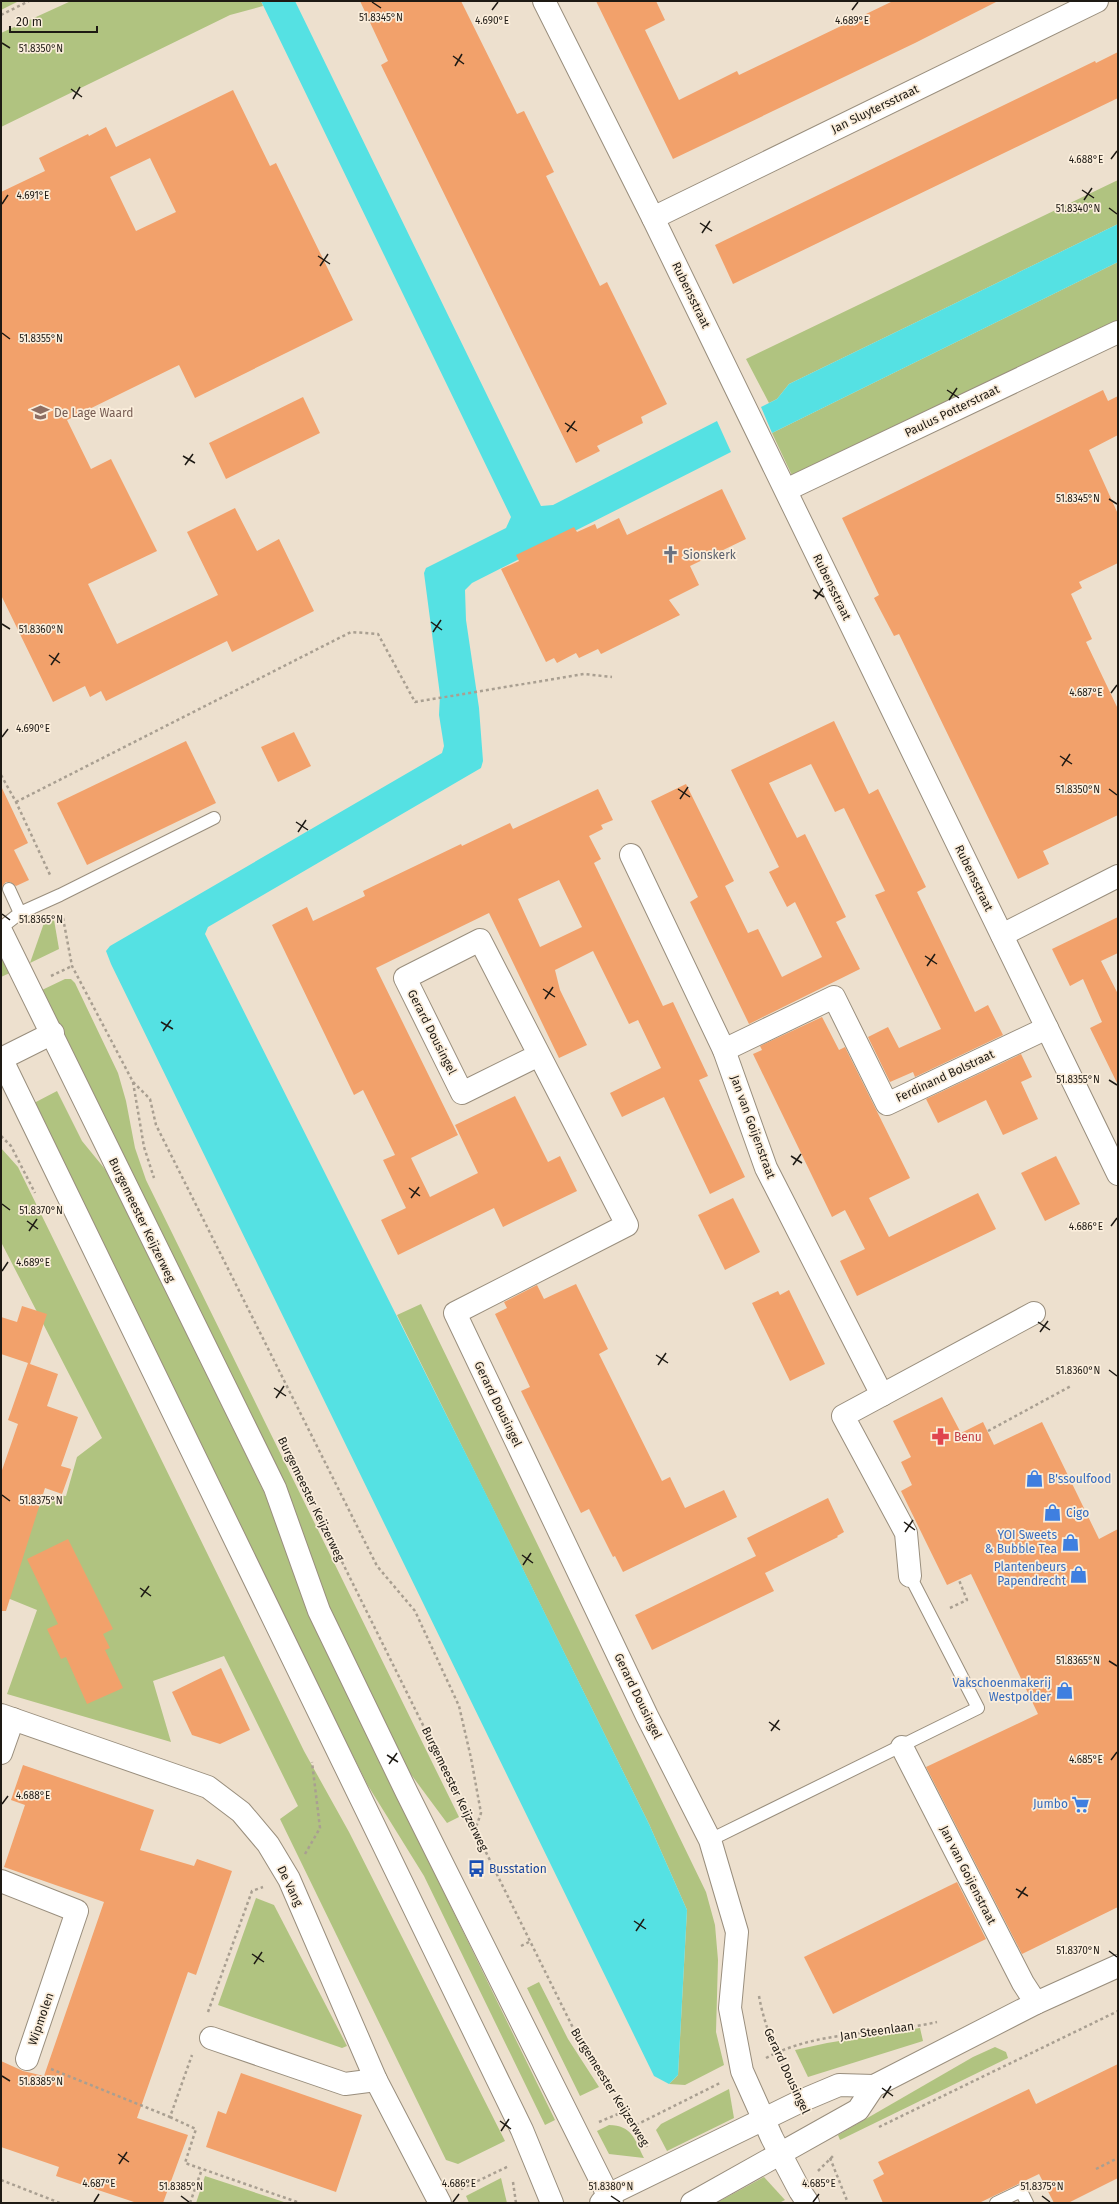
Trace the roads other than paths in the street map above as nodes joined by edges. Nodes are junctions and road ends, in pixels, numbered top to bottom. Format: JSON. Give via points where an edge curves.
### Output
{"nodes":[{"id":1,"x":544,"y":1,"type":"edge"},
{"id":2,"x":1097,"y":1,"type":"edge"},
{"id":3,"x":653,"y":218,"type":"junction"},
{"id":4,"x":1118,"y":332,"type":"edge"},
{"id":5,"x":786,"y":490,"type":"junction"},
{"id":6,"x":214,"y":818,"type":"dead end"},
{"id":7,"x":631,"y":855,"type":"dead end"},
{"id":8,"x":1118,"y":876,"type":"edge"},
{"id":9,"x":9,"y":889,"type":"dead end"},
{"id":10,"x":20,"y":913,"type":"junction"},
{"id":11,"x":1,"y":930,"type":"edge"},
{"id":12,"x":1002,"y":935,"type":"junction"},
{"id":13,"x":1047,"y":1028,"type":"junction"},
{"id":14,"x":52,"y":1034,"type":"junction"},
{"id":15,"x":724,"y":1050,"type":"junction"},
{"id":16,"x":539,"y":1054,"type":"junction"},
{"id":17,"x":1,"y":1059,"type":"edge"},
{"id":18,"x":1118,"y":1174,"type":"edge"},
{"id":19,"x":1034,"y":1313,"type":"dead end"},
{"id":20,"x":882,"y":1395,"type":"junction"},
{"id":21,"x":910,"y":1576,"type":"joint"},
{"id":22,"x":7,"y":1717,"type":"edge"},
{"id":23,"x":902,"y":1746,"type":"junction"},
{"id":24,"x":1,"y":1753,"type":"edge"},
{"id":25,"x":710,"y":1840,"type":"junction"},
{"id":26,"x":1,"y":1881,"type":"edge"},
{"id":27,"x":1118,"y":1966,"type":"edge"},
{"id":28,"x":1036,"y":2003,"type":"junction"},
{"id":29,"x":205,"y":2037,"type":"road end"},
{"id":30,"x":27,"y":2059,"type":"road end"},
{"id":31,"x":376,"y":2080,"type":"junction"},
{"id":32,"x":874,"y":2086,"type":"junction"},
{"id":33,"x":764,"y":2119,"type":"junction"},
{"id":34,"x":781,"y":2154,"type":"junction"},
{"id":35,"x":804,"y":2197,"type":"edge"},
{"id":36,"x":607,"y":2200,"type":"edge"},
{"id":37,"x":440,"y":2203,"type":"edge"},
{"id":38,"x":552,"y":2203,"type":"edge"},
{"id":39,"x":692,"y":2203,"type":"edge"},
{"id":40,"x":996,"y":2203,"type":"edge"},
{"id":41,"x":1027,"y":2203,"type":"edge"}],
"edges":[{"from":1,"to":3,"type":"street","name":"Rubensstraat"},
{"from":2,"to":3,"type":"street","name":"Jan Sluytersstraat"},
{"from":3,"to":5,"type":"street","name":"Rubensstraat"},
{"from":4,"to":5,"type":"street","name":"Paulus Potterstraat"},
{"from":5,"to":12,"type":"street","name":"Rubensstraat"},
{"from":6,"to":10,"type":"lane"},
{"from":7,"to":15,"type":"street","name":"Jan van Goijenstraat"},
{"from":8,"to":12,"type":"street"},
{"from":9,"to":10,"type":"lane"},
{"from":10,"to":11,"type":"lane"},
{"from":11,"to":14,"type":"street","name":"Burgemeester Keijzerweg"},
{"from":12,"to":13,"type":"street","name":"Rubensstraat"},
{"from":13,"to":15,"type":"street","name":"Ferdinand Bolstraat","via":[[887,1104],[834,997]]},
{"from":13,"to":18,"type":"street","name":"Rubensstraat"},
{"from":14,"to":17,"type":"street"},
{"from":14,"to":36,"type":"street","name":"Burgemeester Keijzerweg","via":[[275,1488],[319,1611]]},
{"from":15,"to":20,"type":"street","name":"Jan van Goijenstraat","via":[[766,1168]]},
{"from":16,"to":16,"type":"street","name":"Gerard Dousingel","via":[[462,1093],[405,978],[480,940]]},
{"from":16,"to":25,"type":"street","name":"Gerard Dousingel","via":[[627,1224],[455,1313],[644,1709]]},
{"from":17,"to":38,"type":"street","via":[[522,2130]]},
{"from":19,"to":20,"type":"street"},
{"from":20,"to":21,"type":"street","via":[[843,1416],[906,1534]]},
{"from":21,"to":23,"type":"lane","via":[[978,1708]]},
{"from":22,"to":24,"type":"street"},
{"from":22,"to":31,"type":"street","name":"De Vang","via":[[208,1787],[241,1812],[268,1844],[289,1880]]},
{"from":23,"to":25,"type":"lane"},
{"from":23,"to":28,"type":"street","name":"Jan van Goijenstraat","via":[[1023,1983]]},
{"from":25,"to":33,"type":"street","name":"Gerard Dousingel","via":[[737,1932],[730,2008],[742,2072]]},
{"from":26,"to":30,"type":"street","name":"Wipmolen","via":[[77,1911]]},
{"from":27,"to":28,"type":"street"},
{"from":28,"to":32,"type":"street"},
{"from":29,"to":31,"type":"street","via":[[345,2084]]},
{"from":31,"to":37,"type":"street","name":"De Vang"},
{"from":32,"to":33,"type":"street","via":[[839,2085]]},
{"from":32,"to":34,"type":"street","via":[[858,2110]]},
{"from":33,"to":34,"type":"street","name":"Gerard Dousingel"},
{"from":33,"to":36,"type":"street","via":[[659,2170]]},
{"from":34,"to":35,"type":"street","name":"Gerard Dousingel"},
{"from":34,"to":39,"type":"street"},
{"from":40,"to":41,"type":"lane","via":[[1021,2191]]}]}
